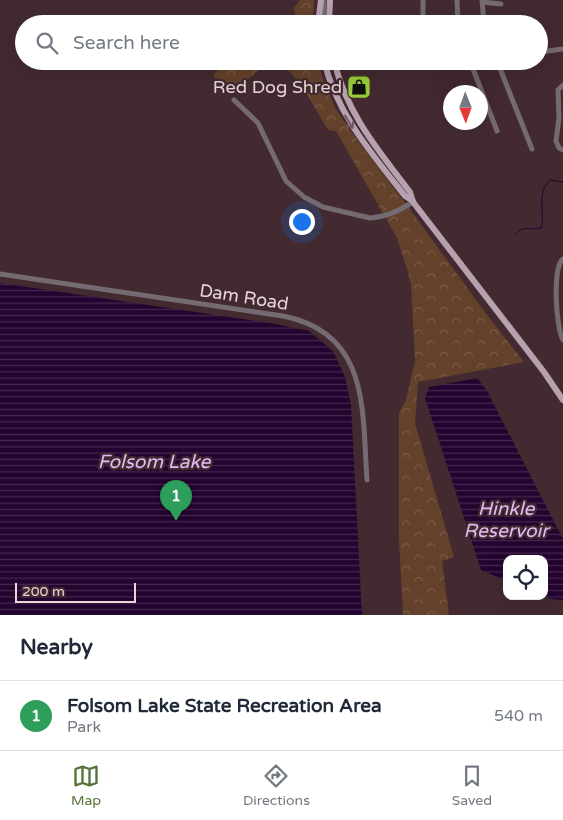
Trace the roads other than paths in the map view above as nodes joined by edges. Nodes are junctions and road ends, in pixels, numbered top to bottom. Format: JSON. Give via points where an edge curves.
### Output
{"nodes":[{"id":1,"x":330,"y":0,"type":"edge"},
{"id":2,"x":422,"y":0,"type":"edge"},
{"id":3,"x":457,"y":0,"type":"edge"},
{"id":4,"x":321,"y":1,"type":"edge"},
{"id":5,"x":482,"y":1,"type":"edge"},
{"id":6,"x":501,"y":4,"type":"dead end"},
{"id":7,"x":319,"y":15,"type":"edge"},
{"id":8,"x":322,"y":15,"type":"edge"},
{"id":9,"x":329,"y":15,"type":"edge"},
{"id":10,"x":423,"y":15,"type":"edge"},
{"id":11,"x":458,"y":15,"type":"edge"},
{"id":12,"x":483,"y":15,"type":"edge"},
{"id":13,"x":563,"y":49,"type":"edge"},
{"id":14,"x":548,"y":51,"type":"edge"},
{"id":15,"x":327,"y":70,"type":"edge"},
{"id":16,"x":336,"y":70,"type":"edge"},
{"id":17,"x":473,"y":70,"type":"edge"},
{"id":18,"x":501,"y":70,"type":"edge"},
{"id":19,"x":563,"y":85,"type":"edge"},
{"id":20,"x":234,"y":100,"type":"dead end"},
{"id":21,"x":497,"y":131,"type":"dead end"},
{"id":22,"x":532,"y":149,"type":"dead end"},
{"id":23,"x":563,"y":150,"type":"edge"},
{"id":24,"x":414,"y":202,"type":"junction"},
{"id":25,"x":563,"y":259,"type":"edge"},
{"id":26,"x":0,"y":274,"type":"edge"},
{"id":27,"x":563,"y":340,"type":"edge"},
{"id":28,"x":563,"y":400,"type":"edge"},
{"id":29,"x":367,"y":480,"type":"dead end"}],
"edges":[{"from":1,"to":9,"type":"main road"},
{"from":2,"to":10,"type":"street"},
{"from":3,"to":11,"type":"street"},
{"from":4,"to":7,"type":"main road"},
{"from":4,"to":8,"type":"street"},
{"from":5,"to":6,"type":"street"},
{"from":5,"to":12,"type":"street"},
{"from":13,"to":14,"type":"street"},
{"from":15,"to":24,"type":"main road","one_way":true,"via":[[347,118],[405,196]]},
{"from":16,"to":24,"type":"main road","via":[[356,119]]},
{"from":17,"to":21,"type":"street"},
{"from":18,"to":22,"type":"street"},
{"from":19,"to":23,"type":"street","via":[[558,90],[556,141]]},
{"from":20,"to":24,"type":"street","via":[[258,123],[286,182],[304,197],[323,207],[370,218],[396,212]]},
{"from":24,"to":28,"type":"main road"},
{"from":25,"to":27,"type":"street","via":[[558,265],[556,291]]},
{"from":26,"to":29,"type":"street","name":"Dam Road","via":[[282,316],[313,326],[341,349],[358,381]]}]}
